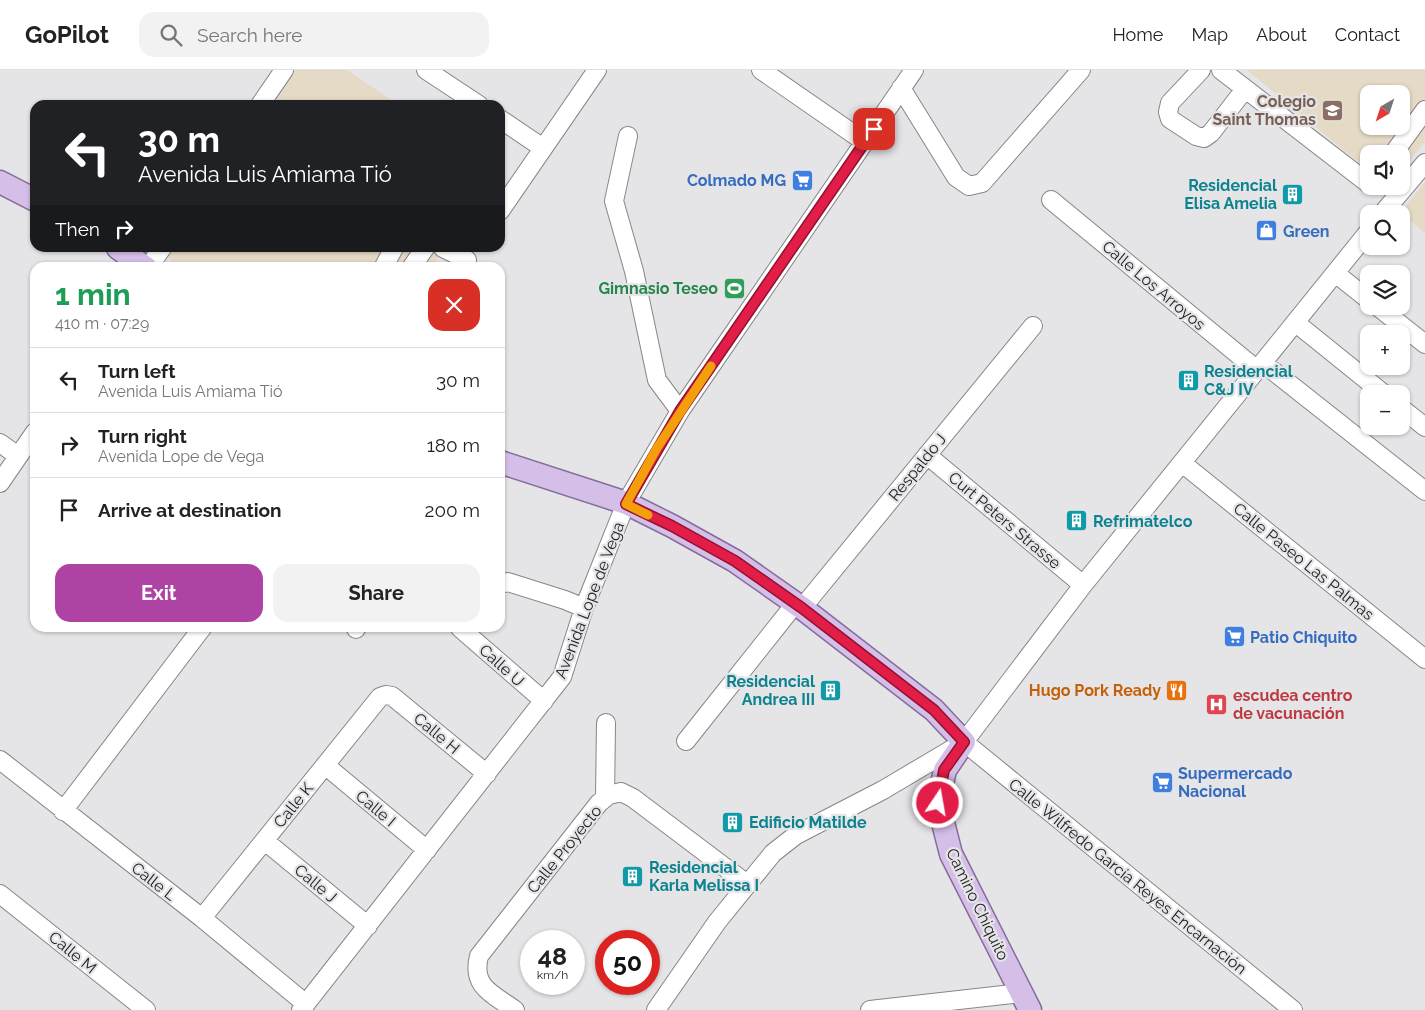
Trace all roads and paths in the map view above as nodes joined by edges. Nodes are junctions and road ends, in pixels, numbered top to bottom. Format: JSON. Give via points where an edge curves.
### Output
{"nodes":[{"id":1,"x":283,"y":70,"type":"edge"},
{"id":2,"x":426,"y":70,"type":"edge"},
{"id":3,"x":761,"y":70,"type":"edge"},
{"id":4,"x":914,"y":70,"type":"edge"},
{"id":5,"x":1082,"y":70,"type":"edge"},
{"id":6,"x":1201,"y":70,"type":"edge"},
{"id":7,"x":1221,"y":70,"type":"edge"},
{"id":8,"x":593,"y":72,"type":"edge"},
{"id":9,"x":902,"y":88,"type":"junction"},
{"id":10,"x":1245,"y":89,"type":"junction"},
{"id":11,"x":263,"y":100,"type":"edge"},
{"id":12,"x":471,"y":100,"type":"edge"},
{"id":13,"x":1425,"y":110,"type":"edge"},
{"id":14,"x":505,"y":122,"type":"edge"},
{"id":15,"x":628,"y":136,"type":"dead end"},
{"id":16,"x":865,"y":142,"type":"junction"},
{"id":17,"x":1400,"y":145,"type":"edge"},
{"id":18,"x":543,"y":148,"type":"junction"},
{"id":19,"x":1425,"y":163,"type":"edge"},
{"id":20,"x":1410,"y":174,"type":"edge"},
{"id":21,"x":1360,"y":177,"type":"edge"},
{"id":22,"x":0,"y":182,"type":"edge"},
{"id":23,"x":30,"y":197,"type":"edge"},
{"id":24,"x":1051,"y":200,"type":"dead end"},
{"id":25,"x":505,"y":204,"type":"edge"},
{"id":26,"x":1360,"y":241,"type":"edge"},
{"id":27,"x":124,"y":252,"type":"edge"},
{"id":28,"x":453,"y":252,"type":"edge"},
{"id":29,"x":468,"y":258,"type":"edge"},
{"id":30,"x":138,"y":262,"type":"edge"},
{"id":31,"x":1335,"y":273,"type":"junction"},
{"id":32,"x":1360,"y":293,"type":"edge"},
{"id":33,"x":1388,"y":315,"type":"edge"},
{"id":34,"x":1296,"y":323,"type":"junction"},
{"id":35,"x":1033,"y":326,"type":"dead end"},
{"id":36,"x":1425,"y":344,"type":"edge"},
{"id":37,"x":1260,"y":367,"type":"junction"},
{"id":38,"x":1373,"y":385,"type":"edge"},
{"id":39,"x":680,"y":411,"type":"junction"},
{"id":40,"x":1410,"y":415,"type":"edge"},
{"id":41,"x":1425,"y":427,"type":"edge"},
{"id":42,"x":30,"y":439,"type":"edge"},
{"id":43,"x":0,"y":443,"type":"edge"},
{"id":44,"x":927,"y":455,"type":"junction"},
{"id":45,"x":18,"y":456,"type":"junction"},
{"id":46,"x":1182,"y":463,"type":"junction"},
{"id":47,"x":505,"y":464,"type":"edge"},
{"id":48,"x":0,"y":483,"type":"edge"},
{"id":49,"x":1425,"y":491,"type":"edge"},
{"id":50,"x":626,"y":504,"type":"junction"},
{"id":51,"x":505,"y":583,"type":"edge"},
{"id":52,"x":1083,"y":585,"type":"junction"},
{"id":53,"x":798,"y":606,"type":"junction"},
{"id":54,"x":584,"y":608,"type":"junction"},
{"id":55,"x":199,"y":632,"type":"edge"},
{"id":56,"x":465,"y":632,"type":"edge"},
{"id":57,"x":1425,"y":659,"type":"edge"},
{"id":58,"x":386,"y":694,"type":"joint"},
{"id":59,"x":544,"y":702,"type":"junction"},
{"id":60,"x":606,"y":723,"type":"dead end"},
{"id":61,"x":686,"y":742,"type":"dead end"},
{"id":62,"x":964,"y":742,"type":"junction"},
{"id":63,"x":0,"y":760,"type":"edge"},
{"id":64,"x":325,"y":765,"type":"junction"},
{"id":65,"x":487,"y":774,"type":"junction"},
{"id":66,"x":605,"y":798,"type":"junction"},
{"id":67,"x":63,"y":811,"type":"junction"},
{"id":68,"x":265,"y":841,"type":"junction"},
{"id":69,"x":427,"y":850,"type":"junction"},
{"id":70,"x":746,"y":884,"type":"junction"},
{"id":71,"x":0,"y":894,"type":"edge"},
{"id":72,"x":202,"y":918,"type":"junction"},
{"id":73,"x":368,"y":926,"type":"junction"},
{"id":74,"x":1026,"y":1002,"type":"edge"},
{"id":75,"x":304,"y":1007,"type":"edge"},
{"id":76,"x":146,"y":1010,"type":"edge"},
{"id":77,"x":515,"y":1010,"type":"edge"},
{"id":78,"x":656,"y":1010,"type":"edge"},
{"id":79,"x":870,"y":1010,"type":"edge"},
{"id":80,"x":1293,"y":1010,"type":"edge"}],
"edges":[{"from":1,"to":11,"type":"street"},
{"from":2,"to":12,"type":"street"},
{"from":3,"to":16,"type":"street"},
{"from":4,"to":9,"type":"street","name":"Avenida Lope de Vega"},
{"from":5,"to":9,"type":"street","via":[[982,183],[969,186],[956,177]]},
{"from":6,"to":10,"type":"street","via":[[1170,103],[1168,112],[1170,119],[1196,136],[1204,138],[1211,133]]},
{"from":7,"to":10,"type":"street"},
{"from":8,"to":18,"type":"street"},
{"from":9,"to":16,"type":"street","name":"Avenida Lope de Vega"},
{"from":10,"to":21,"type":"street"},
{"from":13,"to":17,"type":"street"},
{"from":14,"to":18,"type":"street"},
{"from":15,"to":39,"type":"street","via":[[614,201],[634,271],[657,380]]},
{"from":16,"to":39,"type":"street","name":"Avenida Lope de Vega"},
{"from":18,"to":25,"type":"street"},
{"from":19,"to":20,"type":"street"},
{"from":22,"to":23,"type":"main road"},
{"from":24,"to":37,"type":"street","name":"Calle Los Arroyos"},
{"from":26,"to":31,"type":"street"},
{"from":27,"to":30,"type":"main road"},
{"from":28,"to":29,"type":"street"},
{"from":31,"to":32,"type":"street"},
{"from":31,"to":34,"type":"street"},
{"from":33,"to":36,"type":"street"},
{"from":34,"to":37,"type":"street"},
{"from":34,"to":38,"type":"street"},
{"from":35,"to":44,"type":"street","name":"Respaldo J"},
{"from":37,"to":46,"type":"street"},
{"from":37,"to":49,"type":"street","name":"Calle Los Arroyos"},
{"from":39,"to":50,"type":"street","name":"Avenida Lope de Vega"},
{"from":40,"to":41,"type":"street"},
{"from":42,"to":45,"type":"street"},
{"from":43,"to":45,"type":"street"},
{"from":44,"to":52,"type":"street","name":"Curt Peters Strasse"},
{"from":44,"to":53,"type":"street","name":"Respaldo J"},
{"from":45,"to":48,"type":"street"},
{"from":46,"to":52,"type":"street"},
{"from":46,"to":57,"type":"street","name":"Calle Paseo Las Palmas"},
{"from":47,"to":50,"type":"main road"},
{"from":50,"to":53,"type":"main road","via":[[735,561]]},
{"from":50,"to":54,"type":"street","name":"Avenida Lope de Vega"},
{"from":51,"to":54,"type":"street"},
{"from":52,"to":62,"type":"street"},
{"from":53,"to":61,"type":"street","name":"Respaldo J"},
{"from":53,"to":62,"type":"main road","via":[[934,710]]},
{"from":54,"to":59,"type":"street","name":"Avenida Lope de Vega","via":[[562,678]]},
{"from":55,"to":67,"type":"street"},
{"from":56,"to":59,"type":"street","name":"Calle U"},
{"from":58,"to":64,"type":"street","name":"Calle K","via":[[380,697]]},
{"from":58,"to":65,"type":"street","name":"Calle H"},
{"from":59,"to":65,"type":"street","name":"Avenida Lope de Vega"},
{"from":60,"to":66,"type":"street"},
{"from":62,"to":70,"type":"street","via":[[883,790],[796,835],[773,854]]},
{"from":62,"to":74,"type":"main road","name":"Camino Chiquito","via":[[944,770],[938,803],[951,854]]},
{"from":62,"to":80,"type":"street","name":"Calle Wilfredo García Reyes Encarnación"},
{"from":63,"to":67,"type":"street","name":"Calle L"},
{"from":64,"to":68,"type":"street","name":"Calle K"},
{"from":64,"to":69,"type":"street","name":"Calle I"},
{"from":65,"to":69,"type":"street","name":"Avenida Lope de Vega"},
{"from":66,"to":70,"type":"street","name":"Calle Proyecto","via":[[620,792],[633,798]]},
{"from":66,"to":77,"type":"street","name":"Calle Proyecto","via":[[479,956],[476,967],[484,989]]},
{"from":67,"to":72,"type":"street","name":"Calle L"},
{"from":68,"to":72,"type":"street","name":"Calle K"},
{"from":68,"to":73,"type":"street","name":"Calle J"},
{"from":69,"to":73,"type":"street","name":"Avenida Lope de Vega"},
{"from":70,"to":78,"type":"street"},
{"from":71,"to":76,"type":"street","name":"Calle M"},
{"from":72,"to":75,"type":"street","name":"Calle L"},
{"from":73,"to":75,"type":"street","name":"Avenida Lope de Vega"},
{"from":74,"to":79,"type":"street"}]}
